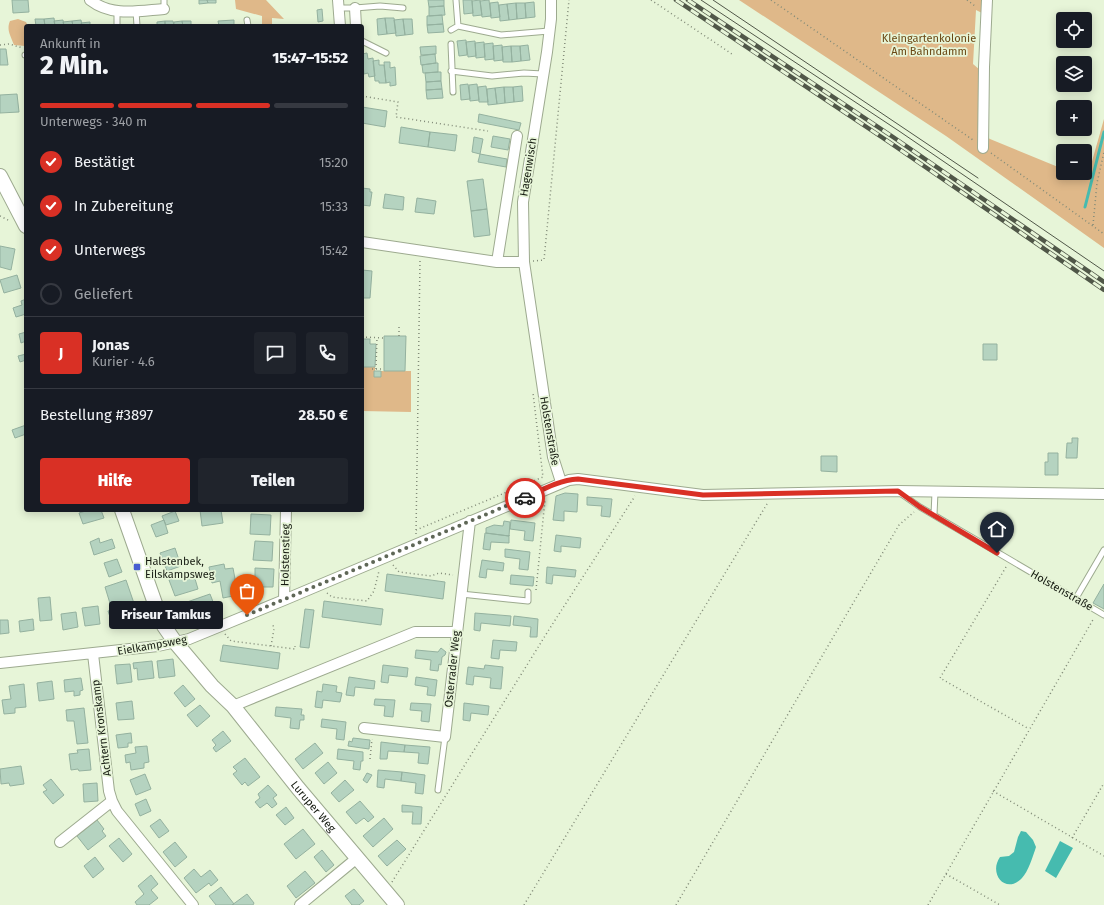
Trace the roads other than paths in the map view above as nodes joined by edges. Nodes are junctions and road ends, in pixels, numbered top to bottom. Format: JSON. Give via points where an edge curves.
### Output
{"nodes":[{"id":1,"x":90,"y":0,"type":"edge"},
{"id":2,"x":456,"y":0,"type":"edge"},
{"id":3,"x":551,"y":0,"type":"edge"},
{"id":4,"x":987,"y":0,"type":"edge"},
{"id":5,"x":164,"y":4,"type":"edge"},
{"id":6,"x":338,"y":4,"type":"edge"},
{"id":7,"x":355,"y":8,"type":"junction"},
{"id":8,"x":403,"y":8,"type":"dead end"},
{"id":9,"x":136,"y":11,"type":"junction"},
{"id":10,"x":117,"y":12,"type":"junction"},
{"id":11,"x":247,"y":20,"type":"dead end"},
{"id":12,"x":118,"y":24,"type":"edge"},
{"id":13,"x":137,"y":24,"type":"edge"},
{"id":14,"x":248,"y":24,"type":"edge"},
{"id":15,"x":340,"y":24,"type":"edge"},
{"id":16,"x":356,"y":24,"type":"edge"},
{"id":17,"x":458,"y":26,"type":"junction"},
{"id":18,"x":451,"y":30,"type":"dead end"},
{"id":19,"x":549,"y":31,"type":"junction"},
{"id":20,"x":364,"y":42,"type":"edge"},
{"id":21,"x":451,"y":44,"type":"dead end"},
{"id":22,"x":386,"y":52,"type":"dead end"},
{"id":23,"x":452,"y":71,"type":"junction"},
{"id":24,"x":543,"y":74,"type":"junction"},
{"id":25,"x":453,"y":92,"type":"dead end"},
{"id":26,"x":517,"y":136,"type":"dead end"},
{"id":27,"x":984,"y":148,"type":"road end"},
{"id":28,"x":0,"y":176,"type":"edge"},
{"id":29,"x":24,"y":222,"type":"edge"},
{"id":30,"x":364,"y":242,"type":"edge"},
{"id":31,"x":498,"y":262,"type":"junction"},
{"id":32,"x":524,"y":262,"type":"junction"},
{"id":33,"x":561,"y":482,"type":"junction"},
{"id":34,"x":898,"y":491,"type":"junction"},
{"id":35,"x":935,"y":492,"type":"junction"},
{"id":36,"x":1104,"y":494,"type":"edge"},
{"id":37,"x":123,"y":512,"type":"edge"},
{"id":38,"x":286,"y":512,"type":"edge"},
{"id":39,"x":934,"y":515,"type":"junction"},
{"id":40,"x":470,"y":521,"type":"junction"},
{"id":41,"x":1104,"y":550,"type":"edge"},
{"id":42,"x":528,"y":592,"type":"road end"},
{"id":43,"x":461,"y":594,"type":"junction"},
{"id":44,"x":1076,"y":598,"type":"junction"},
{"id":45,"x":284,"y":600,"type":"junction"},
{"id":46,"x":1104,"y":615,"type":"edge"},
{"id":47,"x":456,"y":632,"type":"junction"},
{"id":48,"x":175,"y":642,"type":"junction"},
{"id":49,"x":93,"y":654,"type":"junction"},
{"id":50,"x":0,"y":663,"type":"edge"},
{"id":51,"x":233,"y":706,"type":"junction"},
{"id":52,"x":369,"y":728,"type":"road end"},
{"id":53,"x":444,"y":737,"type":"junction"},
{"id":54,"x":438,"y":790,"type":"dead end"},
{"id":55,"x":112,"y":801,"type":"junction"},
{"id":56,"x":60,"y":842,"type":"dead end"},
{"id":57,"x":357,"y":858,"type":"junction"},
{"id":58,"x":192,"y":905,"type":"edge"},
{"id":59,"x":300,"y":905,"type":"edge"},
{"id":60,"x":397,"y":905,"type":"edge"}],
"edges":[{"from":1,"to":10,"type":"street","via":[[104,9]]},
{"from":2,"to":17,"type":"lane"},
{"from":3,"to":19,"type":"street","name":"Hagenwisch"},
{"from":4,"to":27,"type":"street"},
{"from":5,"to":9,"type":"street"},
{"from":6,"to":7,"type":"lane"},
{"from":6,"to":15,"type":"street"},
{"from":7,"to":8,"type":"lane"},
{"from":7,"to":16,"type":"street"},
{"from":9,"to":10,"type":"street"},
{"from":9,"to":13,"type":"lane"},
{"from":10,"to":12,"type":"lane"},
{"from":11,"to":14,"type":"lane"},
{"from":17,"to":18,"type":"lane"},
{"from":17,"to":19,"type":"lane","via":[[501,35]]},
{"from":19,"to":24,"type":"street","name":"Hagenwisch"},
{"from":20,"to":22,"type":"lane"},
{"from":21,"to":23,"type":"lane"},
{"from":23,"to":24,"type":"lane","via":[[492,76]]},
{"from":23,"to":25,"type":"lane"},
{"from":24,"to":32,"type":"street","name":"Hagenwisch","via":[[523,202]]},
{"from":26,"to":31,"type":"street"},
{"from":28,"to":29,"type":"street"},
{"from":30,"to":31,"type":"street"},
{"from":31,"to":32,"type":"street"},
{"from":32,"to":33,"type":"street","name":"Holstenstraße","via":[[553,457]]},
{"from":33,"to":34,"type":"street","via":[[578,479],[703,495]]},
{"from":33,"to":40,"type":"street","name":"Eielkampsweg"},
{"from":34,"to":35,"type":"street"},
{"from":34,"to":39,"type":"lane","name":"Holstenstraße"},
{"from":35,"to":36,"type":"street"},
{"from":35,"to":39,"type":"lane"},
{"from":37,"to":48,"type":"street","name":"Luruper Weg","via":[[157,609]]},
{"from":38,"to":45,"type":"street","name":"Holstenstieg"},
{"from":39,"to":44,"type":"lane","name":"Holstenstraße"},
{"from":40,"to":43,"type":"street","name":"Osterrader Weg"},
{"from":40,"to":45,"type":"street","name":"Eielkampsweg"},
{"from":41,"to":44,"type":"lane"},
{"from":42,"to":43,"type":"lane","via":[[528,601]]},
{"from":43,"to":47,"type":"street","name":"Osterrader Weg"},
{"from":44,"to":46,"type":"lane","name":"Holstenstraße"},
{"from":45,"to":48,"type":"street","name":"Eielkampsweg","via":[[189,639]]},
{"from":47,"to":51,"type":"street","via":[[415,632]]},
{"from":47,"to":53,"type":"street","name":"Osterrader Weg"},
{"from":48,"to":49,"type":"street","name":"Eielkampsweg"},
{"from":48,"to":51,"type":"street","name":"Luruper Weg","via":[[212,686]]},
{"from":49,"to":50,"type":"street","name":"Eielkampsweg"},
{"from":49,"to":55,"type":"street","name":"Achtern Kronskamp"},
{"from":51,"to":57,"type":"street","name":"Luruper Weg"},
{"from":52,"to":53,"type":"street"},
{"from":53,"to":54,"type":"lane"},
{"from":55,"to":56,"type":"street"},
{"from":55,"to":58,"type":"street","name":"Achtern Kronskamp","via":[[117,811]]},
{"from":57,"to":59,"type":"street"},
{"from":57,"to":60,"type":"street","name":"Luruper Weg"}]}
